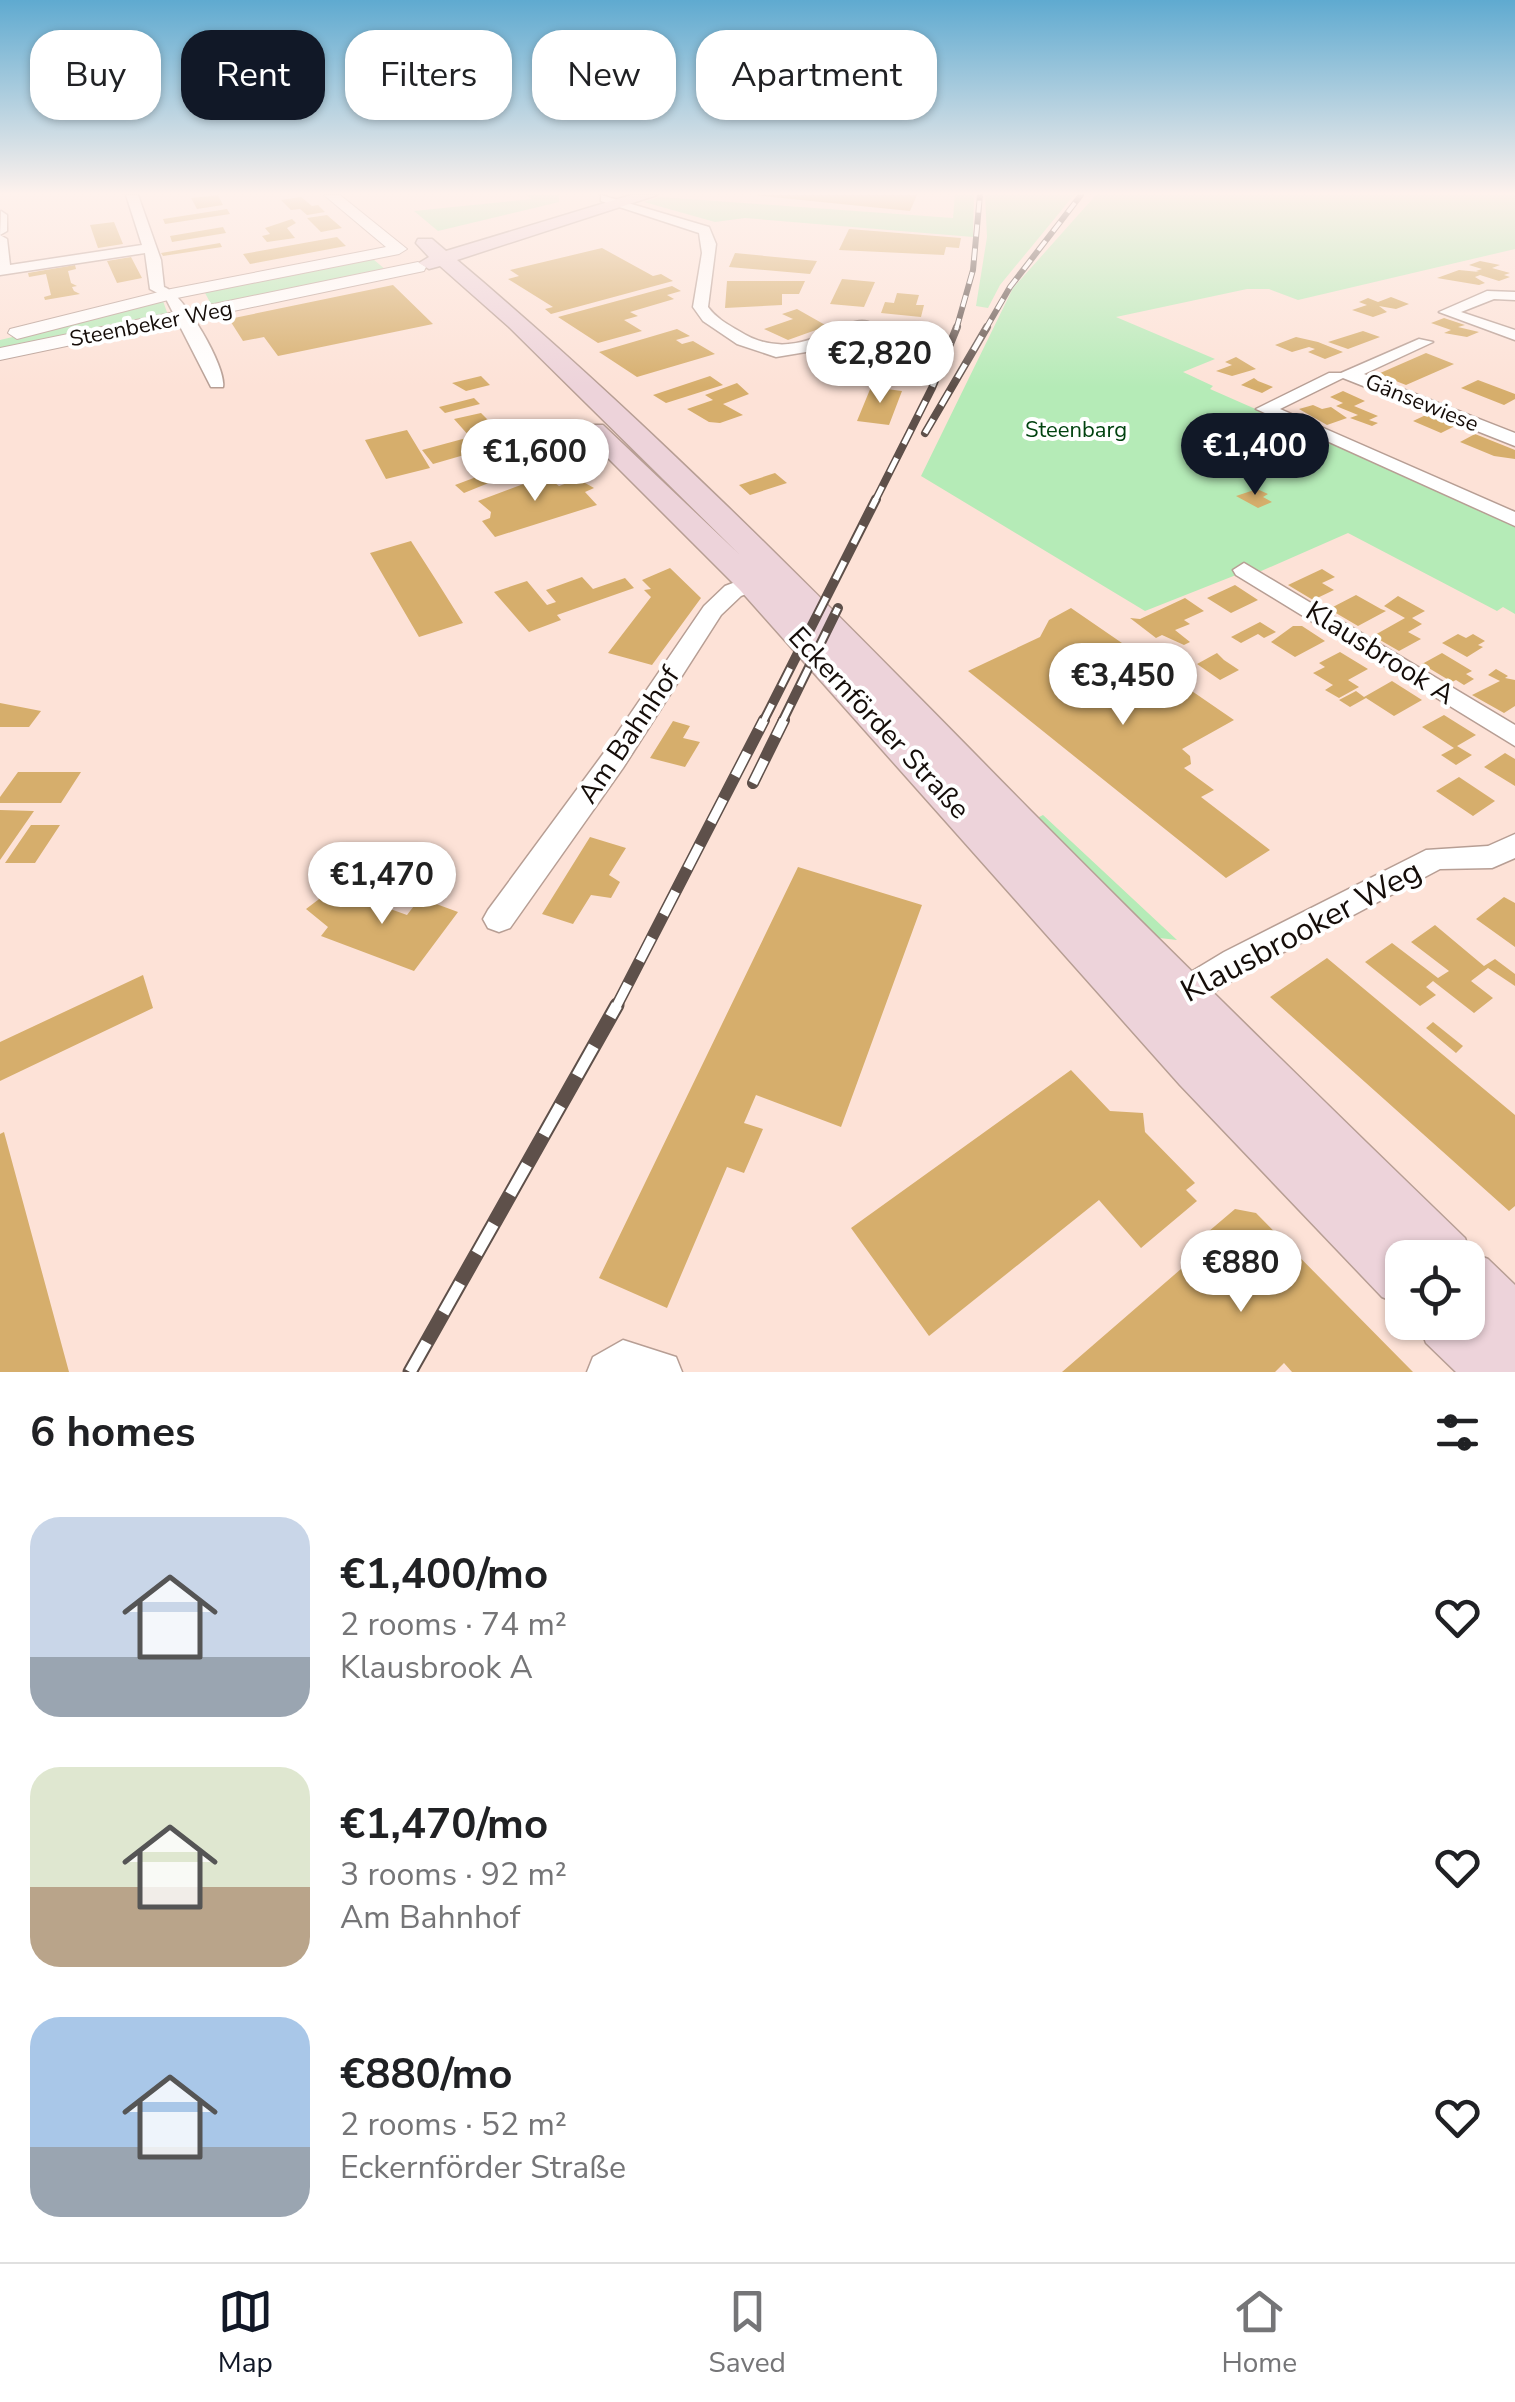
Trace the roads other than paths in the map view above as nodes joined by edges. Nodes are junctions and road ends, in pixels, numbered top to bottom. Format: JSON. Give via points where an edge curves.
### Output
{"nodes":[{"id":1,"x":78,"y":259,"type":"edge"},
{"id":2,"x":154,"y":259,"type":"edge"},
{"id":3,"x":368,"y":259,"type":"edge"},
{"id":4,"x":388,"y":259,"type":"edge"},
{"id":5,"x":428,"y":259,"type":"edge"},
{"id":6,"x":707,"y":259,"type":"edge"},
{"id":7,"x":2,"y":271,"type":"edge"},
{"id":8,"x":172,"y":294,"type":"junction"},
{"id":9,"x":1515,"y":296,"type":"edge"},
{"id":10,"x":183,"y":318,"type":"junction"},
{"id":11,"x":864,"y":324,"type":"dead end"},
{"id":12,"x":1515,"y":336,"type":"edge"},
{"id":13,"x":0,"y":337,"type":"edge"},
{"id":14,"x":1424,"y":342,"type":"dead end"},
{"id":15,"x":0,"y":354,"type":"edge"},
{"id":16,"x":1335,"y":377,"type":"dead end"},
{"id":17,"x":218,"y":384,"type":"dead end"},
{"id":18,"x":1515,"y":440,"type":"edge"},
{"id":19,"x":1515,"y":520,"type":"edge"},
{"id":20,"x":1244,"y":570,"type":"dead end"},
{"id":21,"x":764,"y":578,"type":"junction"},
{"id":22,"x":1515,"y":737,"type":"edge"},
{"id":23,"x":1515,"y":845,"type":"edge"},
{"id":24,"x":499,"y":919,"type":"dead end"},
{"id":25,"x":1165,"y":1005,"type":"junction"},
{"id":26,"x":1426,"y":1240,"type":"edge"},
{"id":27,"x":1385,"y":1257,"type":"edge"},
{"id":28,"x":1485,"y":1297,"type":"edge"},
{"id":29,"x":1515,"y":1326,"type":"edge"},
{"id":30,"x":1466,"y":1340,"type":"edge"},
{"id":31,"x":608,"y":1372,"type":"edge"},
{"id":32,"x":661,"y":1372,"type":"edge"},
{"id":33,"x":1498,"y":1372,"type":"edge"}],
"edges":[{"from":1,"to":7,"type":"street"},
{"from":2,"to":8,"type":"street","via":[[157,288]]},
{"from":3,"to":8,"type":"street","name":"Steenbeker Weg"},
{"from":4,"to":10,"type":"street","name":"Steenbeker Weg"},
{"from":5,"to":21,"type":"main road","name":"Eckernförder Straße","via":[[550,386]]},
{"from":6,"to":11,"type":"street","via":[[698,303],[750,348],[784,354]]},
{"from":8,"to":10,"type":"street"},
{"from":8,"to":13,"type":"street","name":"Steenbeker Weg"},
{"from":9,"to":12,"type":"street","via":[[1492,294],[1447,312]]},
{"from":10,"to":15,"type":"street","name":"Steenbeker Weg"},
{"from":10,"to":17,"type":"street"},
{"from":14,"to":18,"type":"street","name":"Gänsewiese","via":[[1349,374]]},
{"from":16,"to":19,"type":"street","via":[[1265,408]]},
{"from":20,"to":22,"type":"street","name":"Klausbrook A"},
{"from":21,"to":24,"type":"street","name":"Am Bahnhof","via":[[734,591],[712,612]]},
{"from":21,"to":25,"type":"main road","name":"Eckernförder Straße"},
{"from":23,"to":25,"type":"street","name":"Klausbrooker Weg","via":[[1492,857],[1436,858]]},
{"from":25,"to":26,"type":"main road","name":"Eckernförder Straße"},
{"from":25,"to":27,"type":"main road","name":"Eckernförder Straße"},
{"from":28,"to":29,"type":"main road"},
{"from":30,"to":33,"type":"main road"},
{"from":31,"to":32,"type":"street","via":[[623,1361]]}]}
